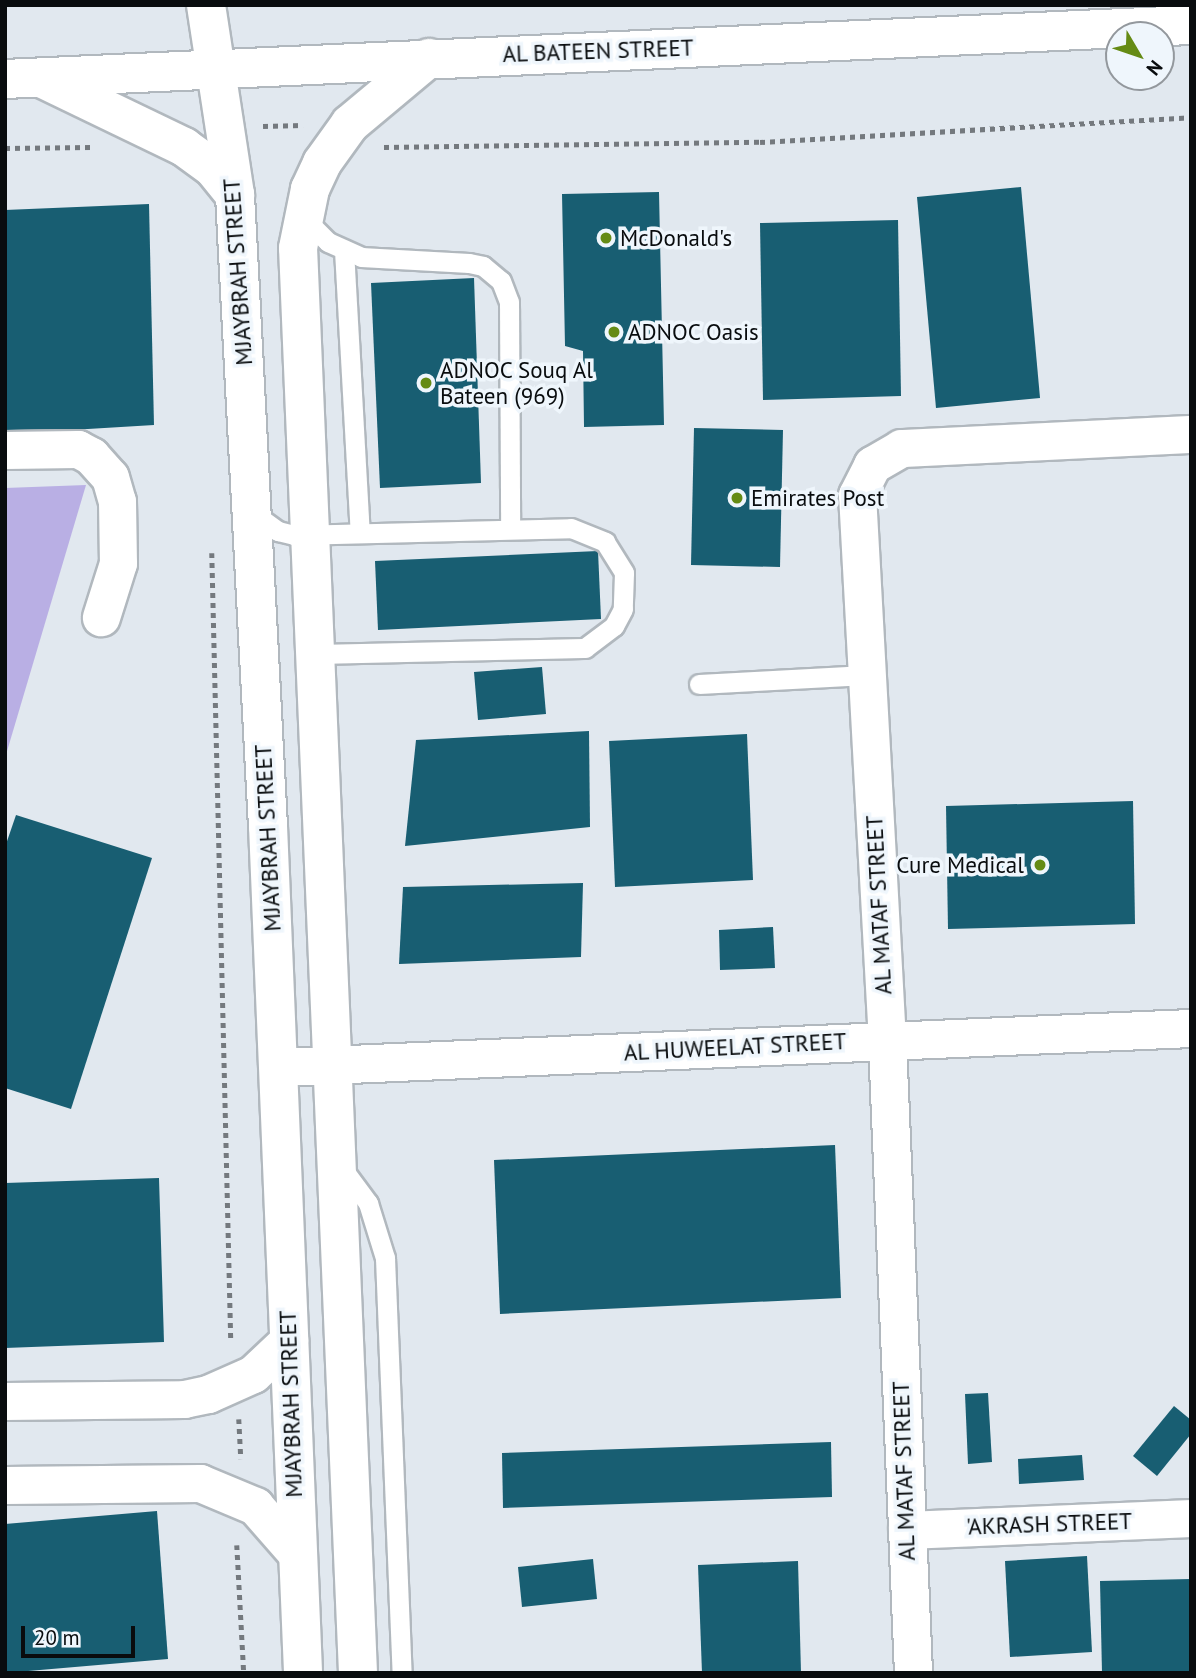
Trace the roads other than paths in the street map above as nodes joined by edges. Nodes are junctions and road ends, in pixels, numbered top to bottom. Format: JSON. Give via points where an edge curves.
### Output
{"nodes":[{"id":1,"x":206,"y":5,"type":"edge"},
{"id":2,"x":1191,"y":25,"type":"edge"},
{"id":3,"x":429,"y":58,"type":"junction"},
{"id":4,"x":216,"y":68,"type":"junction"},
{"id":5,"x":23,"y":78,"type":"edge"},
{"id":6,"x":235,"y":195,"type":"junction"},
{"id":7,"x":303,"y":217,"type":"junction"},
{"id":8,"x":344,"y":250,"type":"junction"},
{"id":9,"x":1191,"y":434,"type":"edge"},
{"id":10,"x":5,"y":450,"type":"edge"},
{"id":11,"x":252,"y":512,"type":"junction"},
{"id":12,"x":510,"y":529,"type":"junction"},
{"id":13,"x":360,"y":534,"type":"junction"},
{"id":14,"x":310,"y":535,"type":"junction"},
{"id":15,"x":101,"y":617,"type":"dead end"},
{"id":16,"x":315,"y":654,"type":"junction"},
{"id":17,"x":866,"y":675,"type":"junction"},
{"id":18,"x":699,"y":684,"type":"dead end"},
{"id":19,"x":1191,"y":1028,"type":"edge"},
{"id":20,"x":887,"y":1041,"type":"junction"},
{"id":21,"x":332,"y":1065,"type":"junction"},
{"id":22,"x":279,"y":1067,"type":"junction"},
{"id":23,"x":337,"y":1163,"type":"junction"},
{"id":24,"x":289,"y":1340,"type":"junction"},
{"id":25,"x":5,"y":1401,"type":"edge"},
{"id":26,"x":5,"y":1485,"type":"edge"},
{"id":27,"x":1191,"y":1518,"type":"edge"},
{"id":28,"x":907,"y":1530,"type":"junction"},
{"id":29,"x":297,"y":1554,"type":"junction"},
{"id":30,"x":303,"y":1673,"type":"edge"},
{"id":31,"x":358,"y":1673,"type":"edge"},
{"id":32,"x":402,"y":1673,"type":"edge"},
{"id":33,"x":913,"y":1673,"type":"edge"}],
"edges":[{"from":1,"to":4,"type":"street","name":"MJAYBRAH STREET"},
{"from":2,"to":3,"type":"street","name":"AL BATEEN STREET"},
{"from":3,"to":4,"type":"street","name":"AL BATEEN STREET"},
{"from":3,"to":7,"type":"street","via":[[340,136],[322,163]]},
{"from":4,"to":5,"type":"street","name":"AL BATEEN STREET"},
{"from":4,"to":6,"type":"street","name":"MJAYBRAH STREET"},
{"from":5,"to":6,"type":"street","via":[[184,147],[212,168]]},
{"from":6,"to":11,"type":"street","name":"MJAYBRAH STREET"},
{"from":7,"to":8,"type":"lane"},
{"from":7,"to":14,"type":"street","via":[[298,272]]},
{"from":8,"to":12,"type":"lane","via":[[378,260],[469,263],[483,266],[501,281],[509,302]]},
{"from":8,"to":13,"type":"lane"},
{"from":9,"to":17,"type":"street","name":"AL MATAF STREET","via":[[917,446],[885,455],[863,479],[857,495]]},
{"from":10,"to":15,"type":"street","via":[[78,449],[110,477],[118,511],[118,563]]},
{"from":11,"to":14,"type":"lane","via":[[278,531]]},
{"from":11,"to":22,"type":"street","name":"MJAYBRAH STREET"},
{"from":12,"to":13,"type":"lane"},
{"from":12,"to":16,"type":"lane","via":[[571,527],[605,542],[617,556],[626,591],[623,609],[601,639],[567,652]]},
{"from":13,"to":14,"type":"lane"},
{"from":14,"to":16,"type":"street"},
{"from":16,"to":21,"type":"street"},
{"from":17,"to":18,"type":"lane"},
{"from":17,"to":20,"type":"street","name":"AL MATAF STREET"},
{"from":19,"to":20,"type":"street","name":"AL HUWEELAT STREET"},
{"from":20,"to":21,"type":"street","name":"AL HUWEELAT STREET"},
{"from":20,"to":28,"type":"street","name":"AL MATAF STREET"},
{"from":21,"to":22,"type":"street","name":"AL HUWEELAT STREET"},
{"from":21,"to":23,"type":"street"},
{"from":22,"to":24,"type":"street","name":"MJAYBRAH STREET"},
{"from":23,"to":31,"type":"street"},
{"from":23,"to":32,"type":"lane","via":[[368,1203],[385,1258]]},
{"from":24,"to":25,"type":"street","via":[[253,1374],[232,1386],[184,1399]]},
{"from":24,"to":29,"type":"street","name":"MJAYBRAH STREET"},
{"from":26,"to":29,"type":"street","via":[[181,1480],[236,1495],[271,1520]]},
{"from":27,"to":28,"type":"street","name":"'AKRASH STREET"},
{"from":28,"to":33,"type":"street","name":"AL MATAF STREET"},
{"from":29,"to":30,"type":"street","name":"MJAYBRAH STREET"}]}
